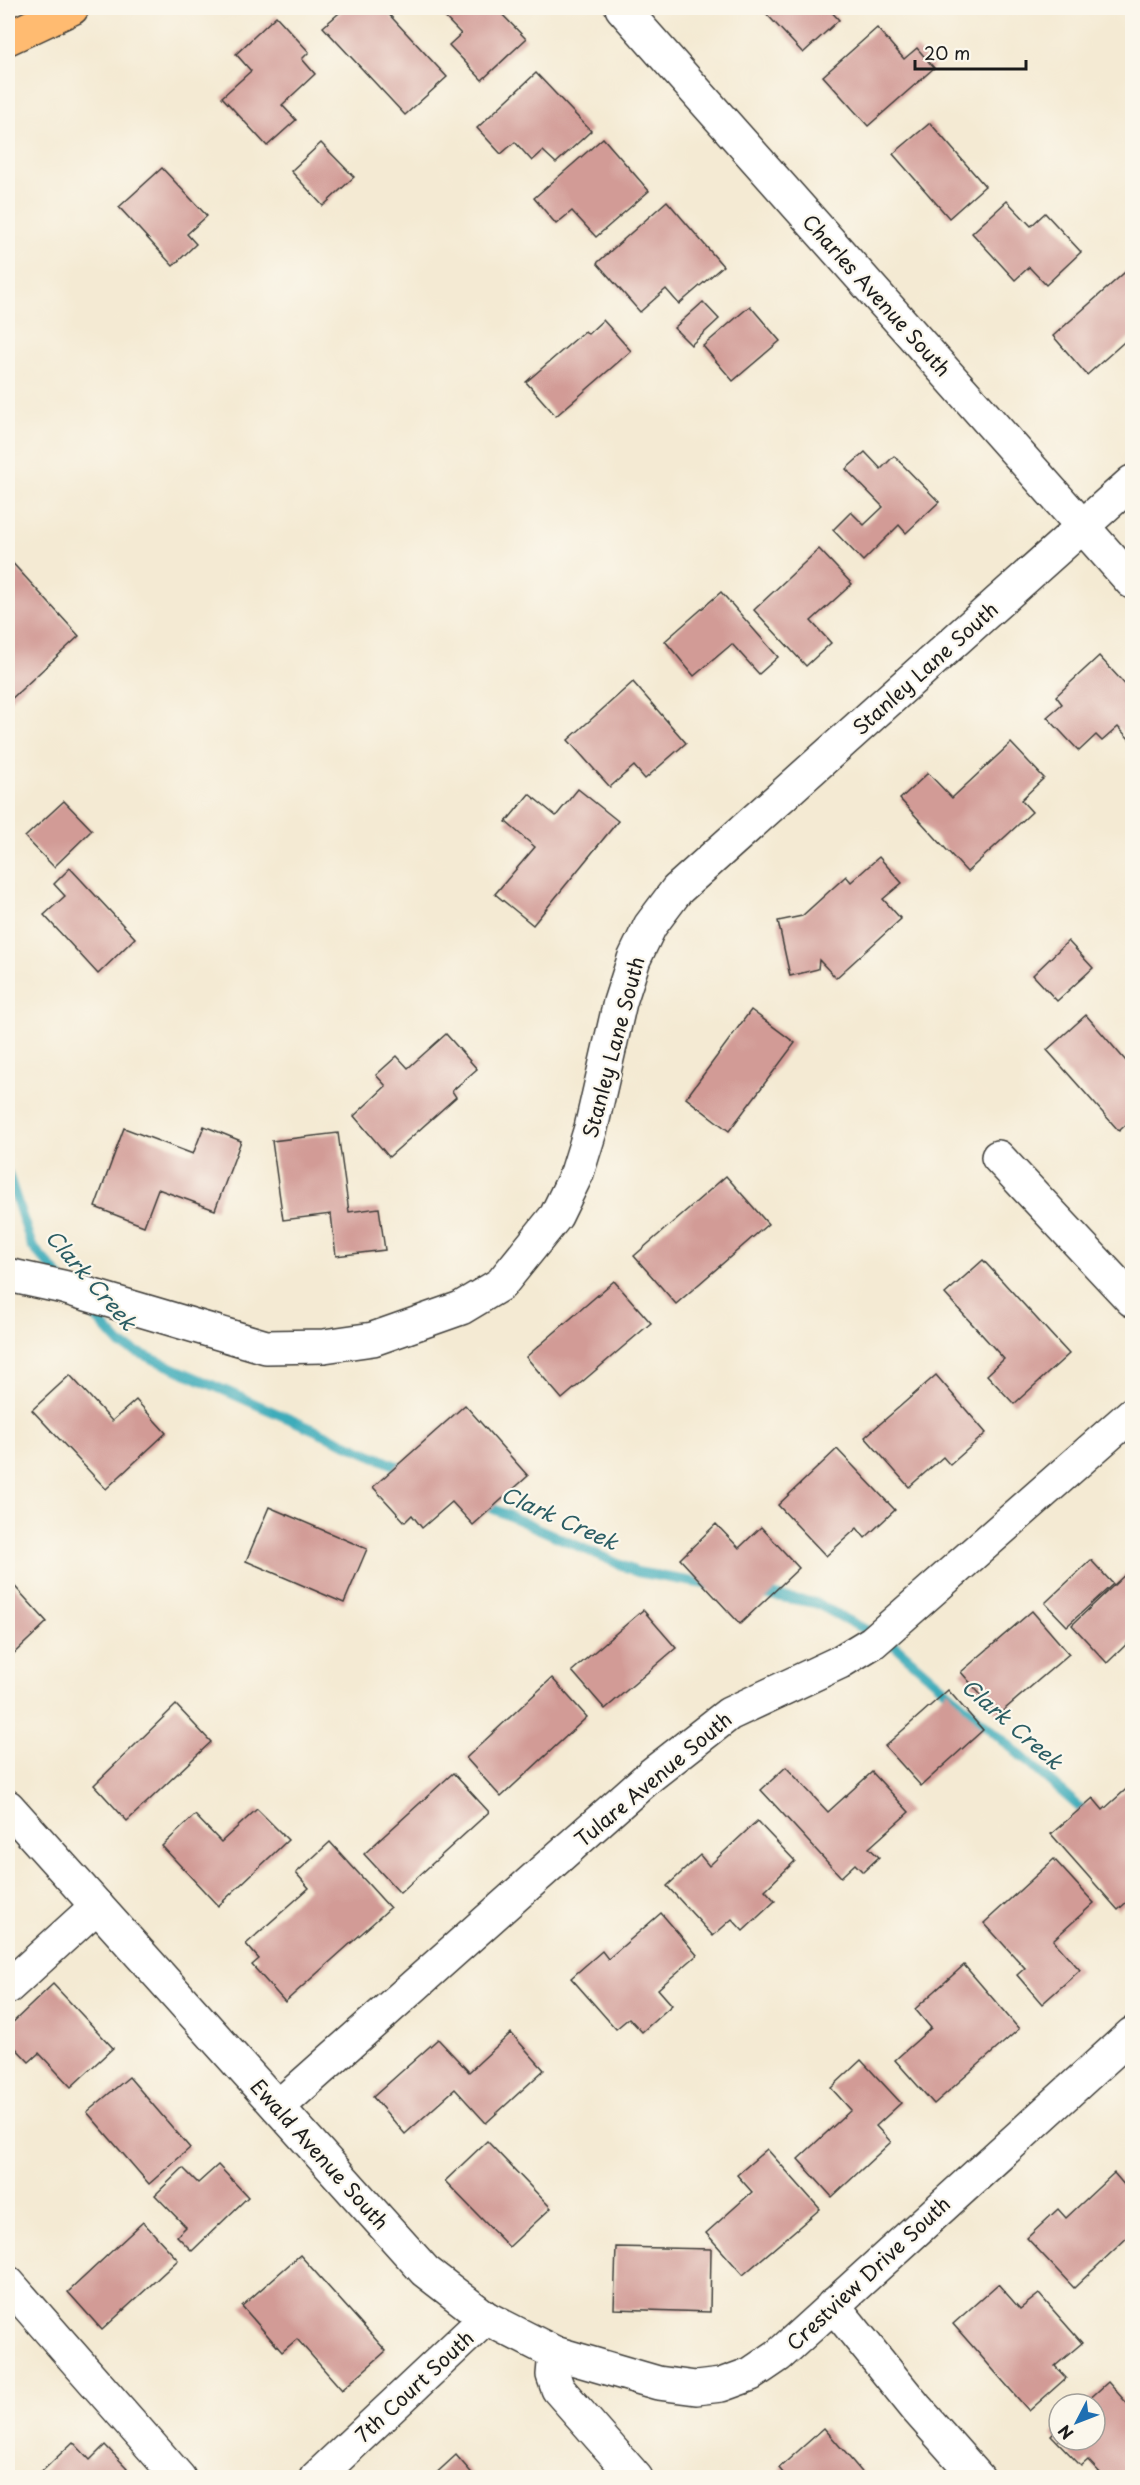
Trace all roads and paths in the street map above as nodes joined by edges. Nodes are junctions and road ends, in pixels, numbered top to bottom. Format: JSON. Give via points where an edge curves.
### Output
{"nodes":[{"id":1,"x":72,"y":8,"type":"edge"},
{"id":2,"x":622,"y":8,"type":"edge"},
{"id":3,"x":8,"y":38,"type":"edge"},
{"id":4,"x":1132,"y":482,"type":"edge"},
{"id":5,"x":1083,"y":527,"type":"junction"},
{"id":6,"x":1132,"y":582,"type":"edge"},
{"id":7,"x":998,"y":1157,"type":"dead end"},
{"id":8,"x":8,"y":1275,"type":"edge"},
{"id":9,"x":1132,"y":1300,"type":"edge"},
{"id":10,"x":1132,"y":1414,"type":"edge"},
{"id":11,"x":8,"y":1807,"type":"edge"},
{"id":12,"x":97,"y":1906,"type":"junction"},
{"id":13,"x":8,"y":1987,"type":"edge"},
{"id":14,"x":1132,"y":2034,"type":"edge"},
{"id":15,"x":278,"y":2107,"type":"junction"},
{"id":16,"x":8,"y":2283,"type":"edge"},
{"id":17,"x":833,"y":2305,"type":"junction"},
{"id":18,"x":486,"y":2318,"type":"junction"},
{"id":19,"x":555,"y":2354,"type":"junction"},
{"id":20,"x":179,"y":2478,"type":"edge"},
{"id":21,"x":316,"y":2478,"type":"edge"},
{"id":22,"x":636,"y":2478,"type":"edge"},
{"id":23,"x":978,"y":2478,"type":"edge"}],
"edges":[{"from":1,"to":3,"type":"main road"},
{"from":2,"to":5,"type":"street","name":"Charles Avenue South"},
{"from":4,"to":5,"type":"street","name":"Stanley Lane South"},
{"from":5,"to":6,"type":"street","name":"Charles Avenue South"},
{"from":5,"to":8,"type":"street","name":"Stanley Lane South","via":[[670,899],[650,926],[634,959],[577,1173],[556,1216],[501,1284],[461,1308],[373,1339],[324,1346],[266,1347],[63,1287]]},
{"from":7,"to":9,"type":"street"},
{"from":10,"to":15,"type":"street","name":"Tulare Avenue South","via":[[873,1642],[840,1662],[729,1714],[651,1775]]},
{"from":11,"to":12,"type":"street","name":"Ewald Avenue South"},
{"from":12,"to":13,"type":"street"},
{"from":12,"to":15,"type":"street","name":"Ewald Avenue South"},
{"from":14,"to":17,"type":"street","name":"Crestview Drive South"},
{"from":15,"to":18,"type":"street","name":"Ewald Avenue South","via":[[425,2271]]},
{"from":16,"to":20,"type":"street"},
{"from":17,"to":19,"type":"street","name":"Crestview Drive South","via":[[752,2374],[721,2385],[696,2388],[658,2383]]},
{"from":17,"to":23,"type":"street"},
{"from":18,"to":19,"type":"street","name":"Ewald Avenue South"},
{"from":18,"to":21,"type":"street","name":"7th Court South"},
{"from":19,"to":22,"type":"street","via":[[553,2375],[558,2389]]}]}
